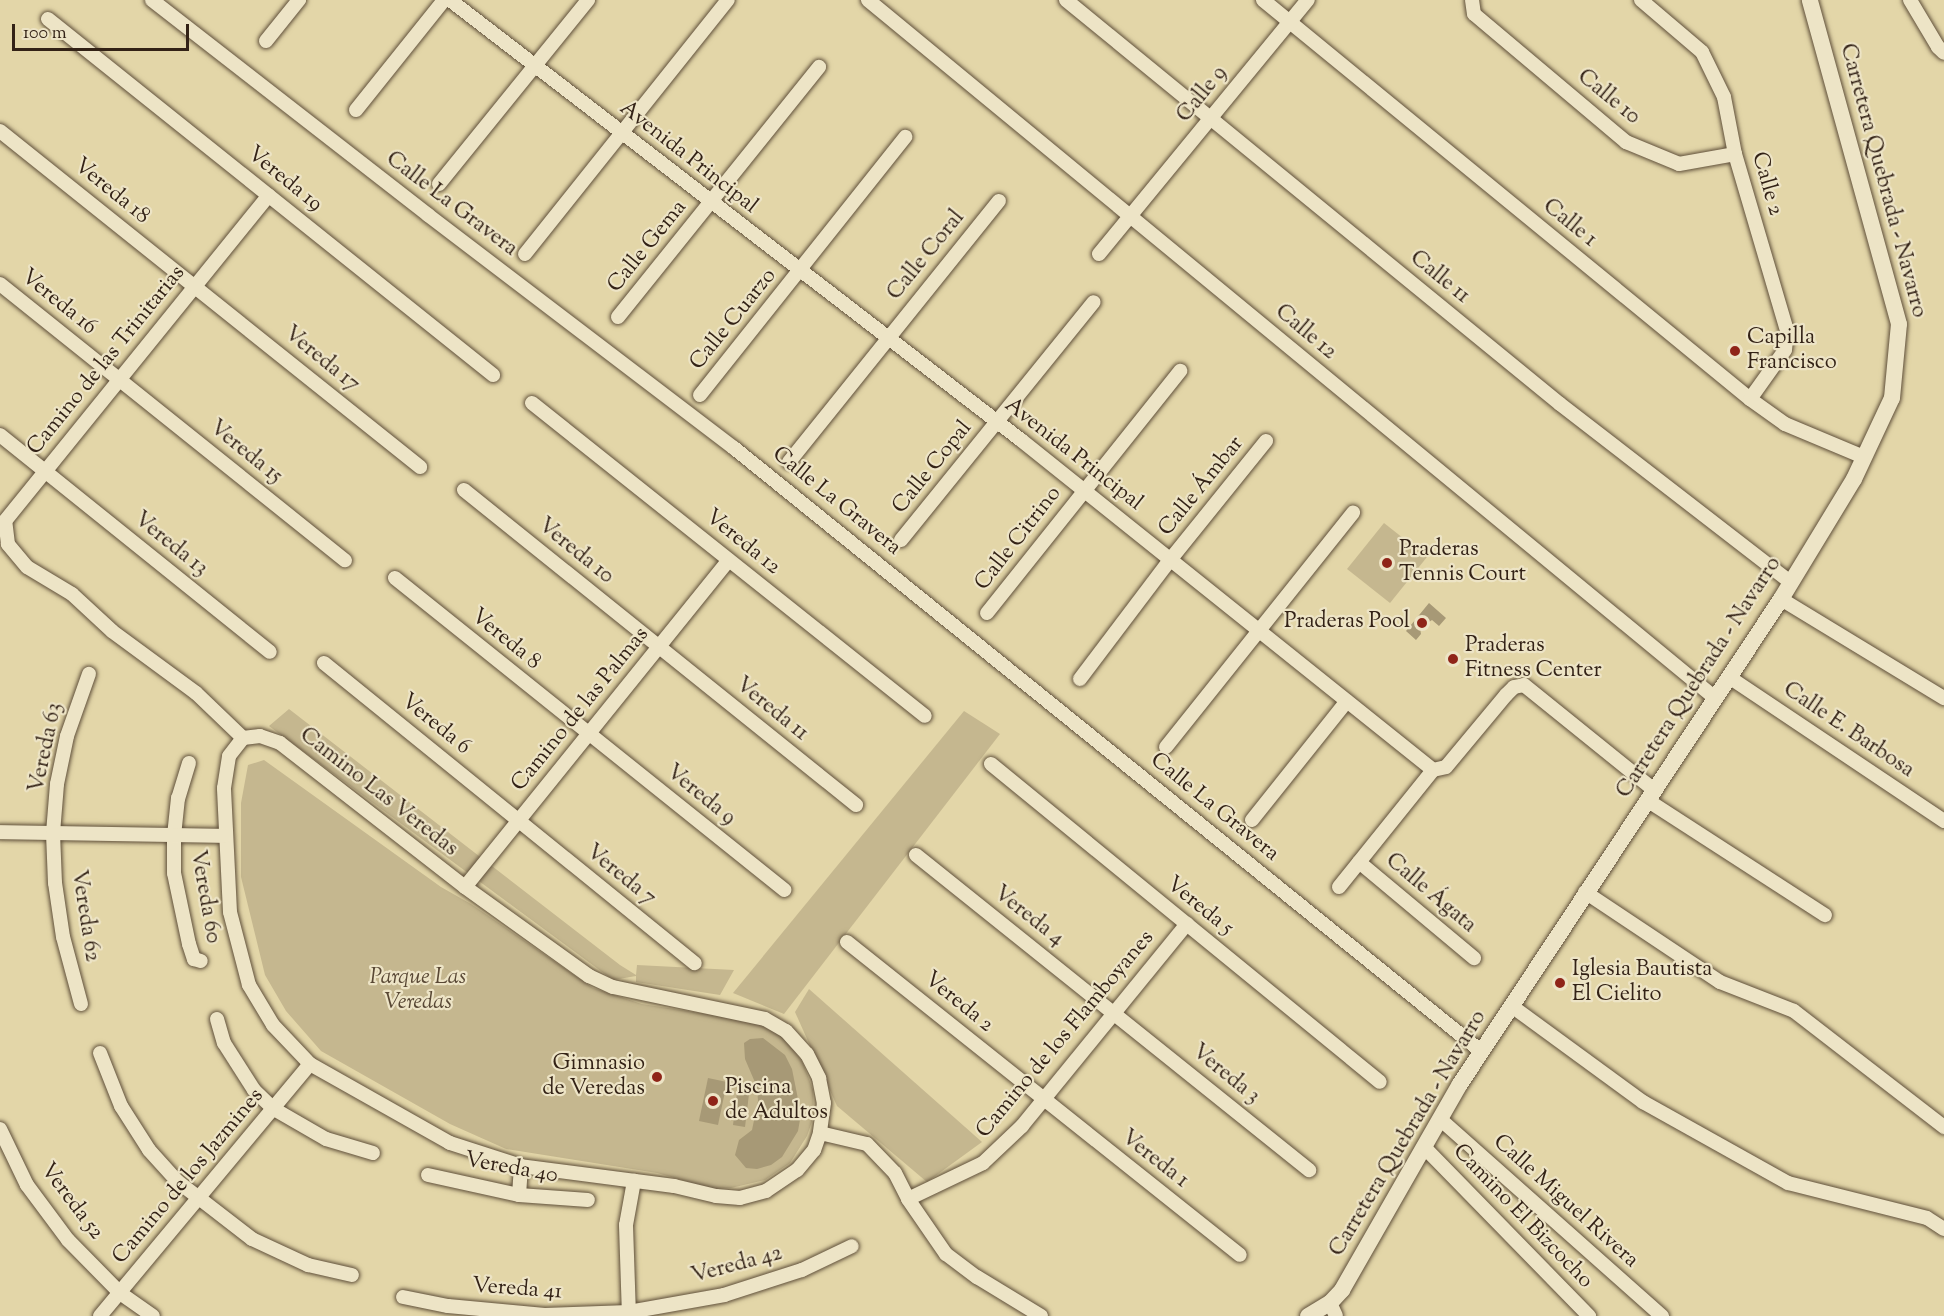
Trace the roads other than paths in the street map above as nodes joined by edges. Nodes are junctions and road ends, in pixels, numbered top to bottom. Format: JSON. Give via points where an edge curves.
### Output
{"nodes":[{"id":1,"x":152,"y":0,"type":"edge"},
{"id":2,"x":299,"y":0,"type":"edge"},
{"id":3,"x":444,"y":0,"type":"edge"},
{"id":4,"x":450,"y":0,"type":"edge"},
{"id":5,"x":588,"y":0,"type":"edge"},
{"id":6,"x":728,"y":0,"type":"edge"},
{"id":7,"x":868,"y":0,"type":"edge"},
{"id":8,"x":1066,"y":0,"type":"edge"},
{"id":9,"x":1263,"y":0,"type":"edge"},
{"id":10,"x":1308,"y":0,"type":"edge"},
{"id":11,"x":1472,"y":0,"type":"edge"},
{"id":12,"x":1641,"y":0,"type":"edge"},
{"id":13,"x":1810,"y":0,"type":"edge"},
{"id":14,"x":1910,"y":0,"type":"edge"},
{"id":15,"x":48,"y":19,"type":"dead end"},
{"id":16,"x":1289,"y":22,"type":"junction"},
{"id":17,"x":266,"y":41,"type":"dead end"},
{"id":18,"x":1944,"y":53,"type":"edge"},
{"id":19,"x":534,"y":67,"type":"junction"},
{"id":20,"x":819,"y":67,"type":"dead end"},
{"id":21,"x":356,"y":110,"type":"dead end"},
{"id":22,"x":1211,"y":119,"type":"junction"},
{"id":23,"x":0,"y":131,"type":"edge"},
{"id":24,"x":622,"y":134,"type":"junction"},
{"id":25,"x":905,"y":137,"type":"dead end"},
{"id":26,"x":1735,"y":154,"type":"junction"},
{"id":27,"x":439,"y":184,"type":"dead end"},
{"id":28,"x":269,"y":195,"type":"junction"},
{"id":29,"x":999,"y":201,"type":"dead end"},
{"id":30,"x":712,"y":203,"type":"junction"},
{"id":31,"x":1131,"y":217,"type":"junction"},
{"id":32,"x":525,"y":254,"type":"dead end"},
{"id":33,"x":1099,"y":254,"type":"dead end"},
{"id":34,"x":801,"y":272,"type":"junction"},
{"id":35,"x":0,"y":284,"type":"edge"},
{"id":36,"x":195,"y":287,"type":"junction"},
{"id":37,"x":1094,"y":302,"type":"dead end"},
{"id":38,"x":618,"y":317,"type":"dead end"},
{"id":39,"x":888,"y":338,"type":"junction"},
{"id":40,"x":1180,"y":371,"type":"dead end"},
{"id":41,"x":493,"y":375,"type":"dead end"},
{"id":42,"x":118,"y":378,"type":"junction"},
{"id":43,"x":700,"y":395,"type":"dead end"},
{"id":44,"x":1750,"y":399,"type":"junction"},
{"id":45,"x":532,"y":403,"type":"dead end"},
{"id":46,"x":998,"y":422,"type":"junction"},
{"id":47,"x":0,"y":435,"type":"edge"},
{"id":48,"x":1266,"y":441,"type":"dead end"},
{"id":49,"x":1864,"y":457,"type":"junction"},
{"id":50,"x":789,"y":462,"type":"dead end"},
{"id":51,"x":420,"y":467,"type":"dead end"},
{"id":52,"x":45,"y":471,"type":"junction"},
{"id":53,"x":464,"y":490,"type":"dead end"},
{"id":54,"x":1084,"y":490,"type":"junction"},
{"id":55,"x":1353,"y":513,"type":"dead end"},
{"id":56,"x":901,"y":540,"type":"dead end"},
{"id":57,"x":345,"y":560,"type":"dead end"},
{"id":58,"x":729,"y":560,"type":"junction"},
{"id":59,"x":1170,"y":560,"type":"junction"},
{"id":60,"x":395,"y":578,"type":"dead end"},
{"id":61,"x":1790,"y":582,"type":"junction"},
{"id":62,"x":1781,"y":599,"type":"junction"},
{"id":63,"x":987,"y":613,"type":"dead end"},
{"id":64,"x":1260,"y":631,"type":"junction"},
{"id":65,"x":659,"y":647,"type":"junction"},
{"id":66,"x":270,"y":652,"type":"dead end"},
{"id":67,"x":324,"y":663,"type":"dead end"},
{"id":68,"x":89,"y":674,"type":"dead end"},
{"id":69,"x":1729,"y":677,"type":"junction"},
{"id":70,"x":1080,"y":679,"type":"dead end"},
{"id":71,"x":1714,"y":698,"type":"junction"},
{"id":72,"x":1944,"y":698,"type":"edge"},
{"id":73,"x":1347,"y":701,"type":"junction"},
{"id":74,"x":925,"y":716,"type":"dead end"},
{"id":75,"x":589,"y":734,"type":"junction"},
{"id":76,"x":243,"y":738,"type":"junction"},
{"id":77,"x":1166,"y":747,"type":"dead end"},
{"id":78,"x":189,"y":763,"type":"dead end"},
{"id":79,"x":991,"y":764,"type":"dead end"},
{"id":80,"x":1433,"y":770,"type":"junction"},
{"id":81,"x":1650,"y":794,"type":"junction"},
{"id":82,"x":856,"y":805,"type":"dead end"},
{"id":83,"x":518,"y":820,"type":"junction"},
{"id":84,"x":1252,"y":820,"type":"dead end"},
{"id":85,"x":1944,"y":821,"type":"edge"},
{"id":86,"x":0,"y":832,"type":"edge"},
{"id":87,"x":52,"y":833,"type":"junction"},
{"id":88,"x":174,"y":836,"type":"junction"},
{"id":89,"x":224,"y":836,"type":"junction"},
{"id":90,"x":916,"y":855,"type":"dead end"},
{"id":91,"x":1359,"y":862,"type":"junction"},
{"id":92,"x":465,"y":887,"type":"junction"},
{"id":93,"x":1339,"y":887,"type":"dead end"},
{"id":94,"x":785,"y":890,"type":"dead end"},
{"id":95,"x":1585,"y":892,"type":"junction"},
{"id":96,"x":1825,"y":915,"type":"dead end"},
{"id":97,"x":1187,"y":924,"type":"junction"},
{"id":98,"x":848,"y":942,"type":"dead end"},
{"id":99,"x":1474,"y":957,"type":"dead end"},
{"id":100,"x":201,"y":961,"type":"dead end"},
{"id":101,"x":695,"y":963,"type":"dead end"},
{"id":102,"x":81,"y":1004,"type":"dead end"},
{"id":103,"x":1513,"y":1007,"type":"junction"},
{"id":104,"x":1115,"y":1012,"type":"junction"},
{"id":105,"x":218,"y":1019,"type":"dead end"},
{"id":106,"x":1482,"y":1052,"type":"junction"},
{"id":107,"x":100,"y":1053,"type":"dead end"},
{"id":108,"x":310,"y":1064,"type":"junction"},
{"id":109,"x":1380,"y":1082,"type":"dead end"},
{"id":110,"x":1042,"y":1098,"type":"junction"},
{"id":111,"x":274,"y":1109,"type":"junction"},
{"id":112,"x":1440,"y":1119,"type":"junction"},
{"id":113,"x":1944,"y":1127,"type":"edge"},
{"id":114,"x":0,"y":1129,"type":"edge"},
{"id":115,"x":820,"y":1133,"type":"junction"},
{"id":116,"x":1425,"y":1148,"type":"junction"},
{"id":117,"x":373,"y":1153,"type":"dead end"},
{"id":118,"x":521,"y":1166,"type":"junction"},
{"id":119,"x":1309,"y":1170,"type":"dead end"},
{"id":120,"x":428,"y":1175,"type":"dead end"},
{"id":121,"x":634,"y":1181,"type":"junction"},
{"id":122,"x":519,"y":1195,"type":"junction"},
{"id":123,"x":197,"y":1199,"type":"junction"},
{"id":124,"x":908,"y":1199,"type":"junction"},
{"id":125,"x":588,"y":1200,"type":"dead end"},
{"id":126,"x":1944,"y":1229,"type":"edge"},
{"id":127,"x":852,"y":1246,"type":"dead end"},
{"id":128,"x":1240,"y":1255,"type":"dead end"},
{"id":129,"x":352,"y":1275,"type":"dead end"},
{"id":130,"x":120,"y":1293,"type":"junction"},
{"id":131,"x":403,"y":1298,"type":"dead end"},
{"id":132,"x":1333,"y":1310,"type":"edge"},
{"id":133,"x":629,"y":1314,"type":"edge"},
{"id":134,"x":100,"y":1316,"type":"edge"},
{"id":135,"x":153,"y":1316,"type":"edge"},
{"id":136,"x":1041,"y":1316,"type":"edge"},
{"id":137,"x":1308,"y":1316,"type":"edge"},
{"id":138,"x":1589,"y":1316,"type":"edge"},
{"id":139,"x":1662,"y":1316,"type":"edge"}],
"edges":[{"from":1,"to":106,"type":"street","name":"Calle La Gravera","via":[[743,455]]},
{"from":2,"to":17,"type":"street"},
{"from":3,"to":21,"type":"street"},
{"from":4,"to":19,"type":"street","name":"Avenida Principal"},
{"from":5,"to":19,"type":"street"},
{"from":6,"to":24,"type":"street"},
{"from":7,"to":31,"type":"street","name":"Calle 12"},
{"from":8,"to":22,"type":"street","name":"Calle 11"},
{"from":9,"to":16,"type":"street","name":"Calle 1"},
{"from":10,"to":16,"type":"street","name":"Calle 9"},
{"from":11,"to":26,"type":"street","name":"Calle 10","via":[[1474,14],[1626,142],[1679,164]]},
{"from":12,"to":26,"type":"street","name":"Calle 2","via":[[1702,52],[1724,98]]},
{"from":13,"to":49,"type":"street","name":"Carretera Quebrada - Navarro","via":[[1899,324],[1892,398]]},
{"from":14,"to":18,"type":"street"},
{"from":15,"to":28,"type":"street","name":"Vereda 19"},
{"from":16,"to":22,"type":"street","name":"Calle 9"},
{"from":16,"to":44,"type":"street","name":"Calle 1"},
{"from":19,"to":24,"type":"street","name":"Avenida Principal"},
{"from":19,"to":27,"type":"street"},
{"from":20,"to":30,"type":"street","name":"Calle Gema"},
{"from":22,"to":31,"type":"street","name":"Calle 9"},
{"from":22,"to":61,"type":"street","name":"Calle 11","via":[[1560,404]]},
{"from":23,"to":36,"type":"street","name":"Vereda 18"},
{"from":24,"to":30,"type":"street","name":"Avenida Principal"},
{"from":24,"to":32,"type":"street"},
{"from":25,"to":34,"type":"street","name":"Calle Cuarzo"},
{"from":26,"to":44,"type":"street","name":"Calle 2","via":[[1787,332],[1785,350]]},
{"from":28,"to":36,"type":"street","name":"Camino de las Trinitarias"},
{"from":28,"to":41,"type":"street","name":"Vereda 19"},
{"from":29,"to":39,"type":"street","name":"Calle Coral"},
{"from":30,"to":34,"type":"street","name":"Avenida Principal"},
{"from":30,"to":38,"type":"street","name":"Calle Gema"},
{"from":31,"to":33,"type":"street","name":"Calle 9"},
{"from":31,"to":71,"type":"street","name":"Calle 12"},
{"from":34,"to":39,"type":"street","name":"Avenida Principal"},
{"from":34,"to":43,"type":"street","name":"Calle Cuarzo"},
{"from":35,"to":42,"type":"street","name":"Vereda 16"},
{"from":36,"to":42,"type":"street","name":"Camino de las Trinitarias"},
{"from":36,"to":51,"type":"street","name":"Vereda 17"},
{"from":37,"to":46,"type":"street","name":"Calle Copal"},
{"from":39,"to":46,"type":"street","name":"Avenida Principal"},
{"from":39,"to":50,"type":"street","name":"Calle Coral"},
{"from":40,"to":54,"type":"street","name":"Calle Citrino"},
{"from":42,"to":52,"type":"street","name":"Camino de las Trinitarias"},
{"from":42,"to":57,"type":"street","name":"Vereda 15"},
{"from":44,"to":49,"type":"street","name":"Calle 1","via":[[1785,424]]},
{"from":45,"to":58,"type":"street","name":"Vereda 12"},
{"from":46,"to":54,"type":"street","name":"Avenida Principal"},
{"from":46,"to":56,"type":"street","name":"Calle Copal"},
{"from":47,"to":52,"type":"street","name":"Vereda 13"},
{"from":48,"to":59,"type":"street","name":"Calle Ámbar"},
{"from":49,"to":61,"type":"street","name":"Carretera Quebrada - Navarro"},
{"from":52,"to":66,"type":"street","name":"Vereda 13"},
{"from":52,"to":76,"type":"street","name":"Camino de las Trinitarias","via":[[5,520],[8,544],[27,567],[72,594],[112,631],[196,693]]},
{"from":53,"to":65,"type":"street","name":"Vereda 10"},
{"from":54,"to":59,"type":"street","name":"Avenida Principal"},
{"from":54,"to":63,"type":"street","name":"Calle Citrino"},
{"from":55,"to":64,"type":"street"},
{"from":58,"to":65,"type":"street","name":"Camino de las Palmas"},
{"from":58,"to":74,"type":"street","name":"Vereda 12"},
{"from":59,"to":64,"type":"street","name":"Avenida Principal"},
{"from":59,"to":70,"type":"street","name":"Calle Ámbar"},
{"from":60,"to":75,"type":"street","name":"Vereda 8"},
{"from":61,"to":62,"type":"street","name":"Carretera Quebrada - Navarro"},
{"from":62,"to":69,"type":"street","name":"Carretera Quebrada - Navarro"},
{"from":62,"to":72,"type":"street"},
{"from":64,"to":73,"type":"street","name":"Avenida Principal"},
{"from":64,"to":77,"type":"street"},
{"from":65,"to":75,"type":"street","name":"Camino de las Palmas"},
{"from":65,"to":82,"type":"street","name":"Vereda 11"},
{"from":67,"to":83,"type":"street","name":"Vereda 6"},
{"from":68,"to":87,"type":"street","name":"Vereda 63","via":[[67,736]]},
{"from":69,"to":71,"type":"street","name":"Carretera Quebrada - Navarro"},
{"from":69,"to":85,"type":"street","name":"Calle E. Barbosa"},
{"from":71,"to":81,"type":"street","name":"Carretera Quebrada - Navarro"},
{"from":73,"to":80,"type":"street","name":"Avenida Principal"},
{"from":73,"to":84,"type":"street"},
{"from":75,"to":83,"type":"street","name":"Camino de las Palmas"},
{"from":75,"to":94,"type":"street","name":"Vereda 9"},
{"from":76,"to":89,"type":"street","name":"Camino Las Veredas","via":[[229,756]]},
{"from":76,"to":92,"type":"street","name":"Camino Las Veredas","via":[[260,736],[280,743]]},
{"from":78,"to":88,"type":"street","via":[[178,798]]},
{"from":79,"to":97,"type":"street","name":"Vereda 5"},
{"from":80,"to":81,"type":"street","via":[[1446,767],[1506,695],[1514,687],[1524,685]]},
{"from":80,"to":91,"type":"street"},
{"from":81,"to":95,"type":"street","name":"Carretera Quebrada - Navarro"},
{"from":81,"to":96,"type":"street"},
{"from":83,"to":92,"type":"street","name":"Camino de las Palmas"},
{"from":83,"to":101,"type":"street","name":"Vereda 7"},
{"from":86,"to":87,"type":"street"},
{"from":87,"to":88,"type":"street"},
{"from":87,"to":102,"type":"street","name":"Vereda 62","via":[[63,937]]},
{"from":88,"to":89,"type":"street"},
{"from":88,"to":100,"type":"street","name":"Vereda 60","via":[[174,873],[181,912],[194,959]]},
{"from":89,"to":108,"type":"street","name":"Camino Las Veredas","via":[[230,912],[249,985],[273,1025]]},
{"from":90,"to":104,"type":"street","name":"Vereda 4"},
{"from":91,"to":93,"type":"street"},
{"from":91,"to":99,"type":"street","name":"Calle Ágata"},
{"from":92,"to":115,"type":"street","name":"Camino Las Veredas","via":[[597,980],[613,987],[765,1019],[786,1031],[807,1054],[819,1078],[824,1103]]},
{"from":95,"to":103,"type":"street","name":"Carretera Quebrada - Navarro"},
{"from":95,"to":113,"type":"street","via":[[1720,982],[1794,1011]]},
{"from":97,"to":104,"type":"street","name":"Camino de los Flamboyanes"},
{"from":97,"to":109,"type":"street","name":"Vereda 5"},
{"from":98,"to":110,"type":"street","name":"Vereda 2"},
{"from":103,"to":106,"type":"street","name":"Carretera Quebrada - Navarro"},
{"from":103,"to":126,"type":"street","via":[[1643,1102],[1788,1183],[1927,1218]]},
{"from":104,"to":110,"type":"street","name":"Camino de los Flamboyanes"},
{"from":104,"to":119,"type":"street","name":"Vereda 3"},
{"from":105,"to":111,"type":"street","via":[[224,1043],[254,1090]]},
{"from":106,"to":112,"type":"street","name":"Carretera Quebrada - Navarro"},
{"from":107,"to":123,"type":"street","via":[[121,1106],[149,1150]]},
{"from":108,"to":111,"type":"street","name":"Camino de los Jazmines"},
{"from":108,"to":118,"type":"street","name":"Camino Las Veredas","via":[[450,1143]]},
{"from":110,"to":124,"type":"street","name":"Camino de los Flamboyanes","via":[[1022,1126],[983,1163]]},
{"from":110,"to":128,"type":"street","name":"Vereda 1"},
{"from":111,"to":117,"type":"street","via":[[326,1139]]},
{"from":111,"to":123,"type":"street","name":"Camino de los Jazmines"},
{"from":112,"to":116,"type":"street","name":"Carretera Quebrada - Navarro"},
{"from":112,"to":139,"type":"street","name":"Calle Miguel Rivera"},
{"from":114,"to":130,"type":"street","name":"Vereda 52","via":[[27,1185],[68,1240]]},
{"from":115,"to":121,"type":"street","name":"Camino Las Veredas","via":[[814,1150],[797,1170],[766,1191],[740,1198]]},
{"from":115,"to":124,"type":"street","via":[[867,1144],[895,1173]]},
{"from":116,"to":132,"type":"street","name":"Carretera Quebrada - Navarro"},
{"from":116,"to":138,"type":"street","name":"Camino El Bizcocho"},
{"from":118,"to":121,"type":"street","name":"Camino Las Veredas"},
{"from":118,"to":122,"type":"street"},
{"from":120,"to":122,"type":"street","name":"Vereda 40"},
{"from":121,"to":133,"type":"street","via":[[626,1225]]},
{"from":122,"to":125,"type":"street","name":"Vereda 40"},
{"from":123,"to":129,"type":"street","via":[[252,1239],[308,1265]]},
{"from":123,"to":130,"type":"street","name":"Camino de los Jazmines"},
{"from":124,"to":136,"type":"street","via":[[946,1254]]},
{"from":127,"to":133,"type":"street","name":"Vereda 42","via":[[802,1270],[724,1295]]},
{"from":130,"to":134,"type":"street","name":"Camino de los Jazmines"},
{"from":130,"to":135,"type":"street","name":"Vereda 52"},
{"from":131,"to":133,"type":"street","name":"Vereda 41","via":[[545,1315]]},
{"from":132,"to":137,"type":"street","name":"Carretera Quebrada - Navarro"}]}
